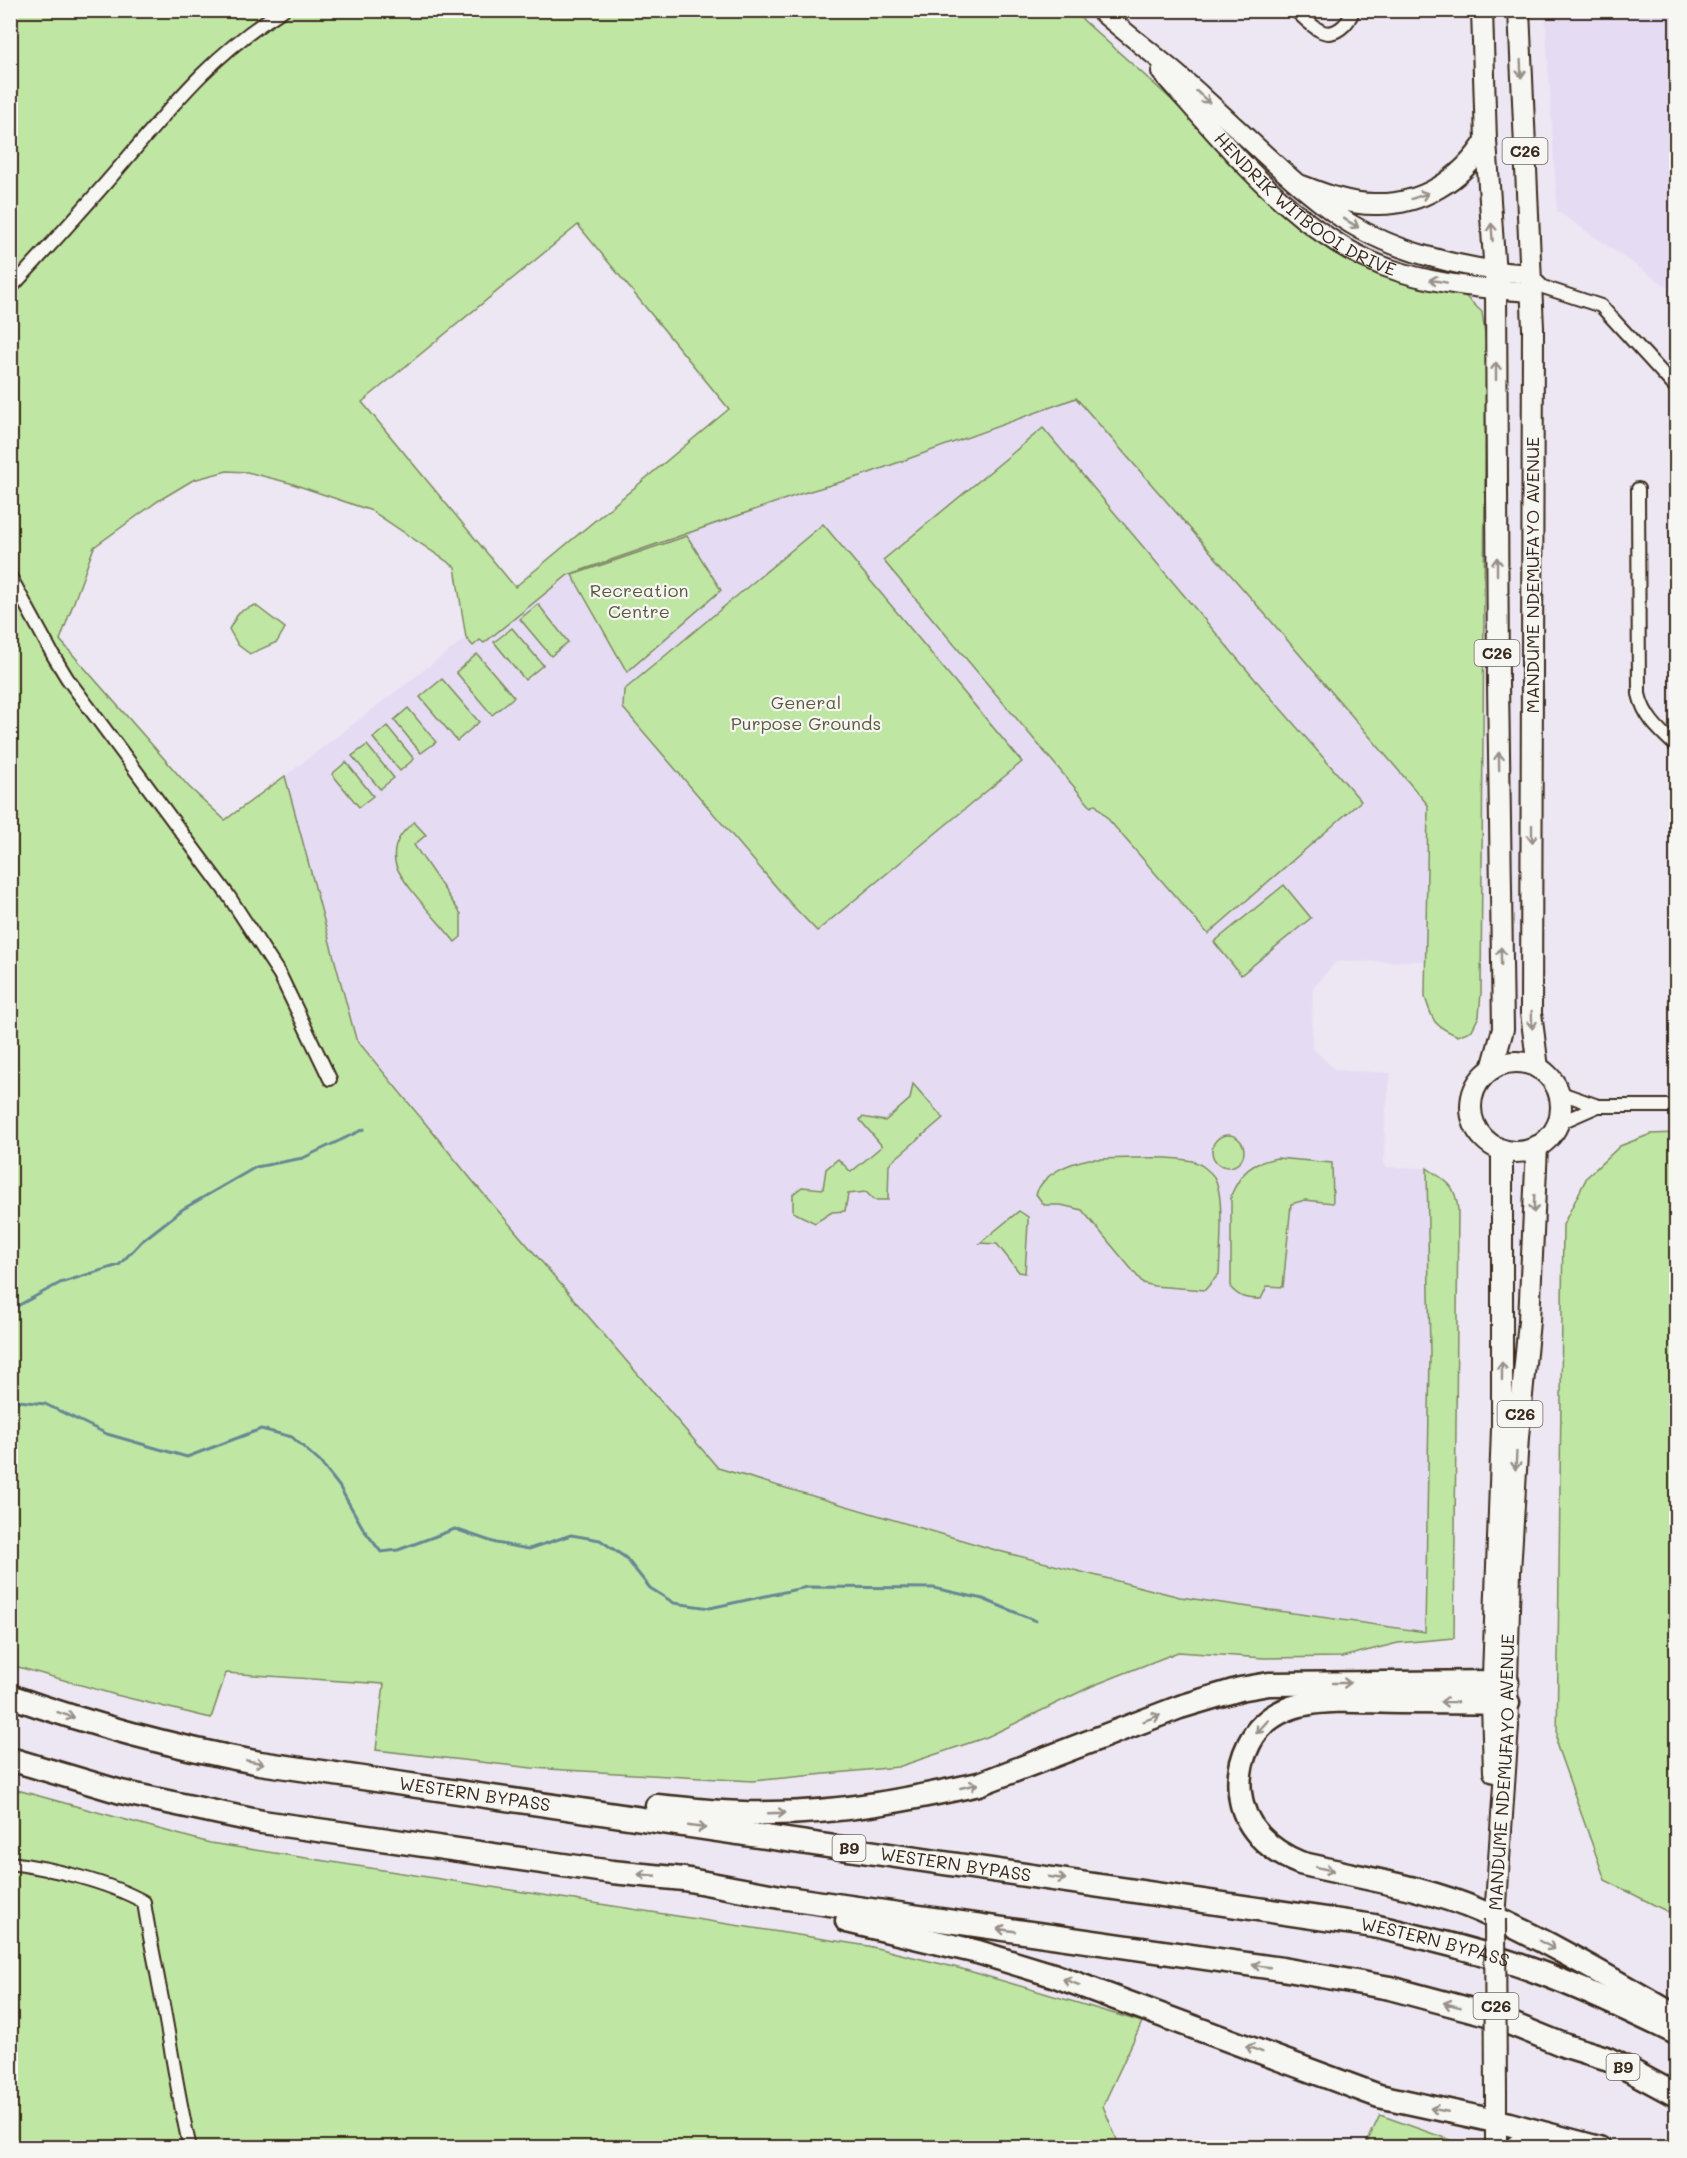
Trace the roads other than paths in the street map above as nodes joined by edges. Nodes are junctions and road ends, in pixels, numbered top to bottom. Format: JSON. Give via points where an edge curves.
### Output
{"nodes":[{"id":1,"x":283,"y":10,"type":"edge"},
{"id":2,"x":1100,"y":10,"type":"edge"},
{"id":3,"x":1295,"y":10,"type":"edge"},
{"id":4,"x":1353,"y":10,"type":"edge"},
{"id":5,"x":1482,"y":10,"type":"edge"},
{"id":6,"x":1519,"y":10,"type":"edge"},
{"id":7,"x":1126,"y":33,"type":"junction"},
{"id":8,"x":1486,"y":141,"type":"junction"},
{"id":9,"x":1302,"y":186,"type":"junction"},
{"id":10,"x":1495,"y":281,"type":"junction"},
{"id":11,"x":1534,"y":284,"type":"junction"},
{"id":12,"x":10,"y":289,"type":"edge"},
{"id":13,"x":1677,"y":388,"type":"edge"},
{"id":14,"x":1638,"y":489,"type":"dead end"},
{"id":15,"x":10,"y":576,"type":"edge"},
{"id":16,"x":1677,"y":746,"type":"edge"},
{"id":17,"x":1538,"y":1068,"type":"junction"},
{"id":18,"x":1492,"y":1069,"type":"junction"},
{"id":19,"x":330,"y":1079,"type":"dead end"},
{"id":20,"x":1558,"y":1092,"type":"junction"},
{"id":21,"x":1598,"y":1106,"type":"junction"},
{"id":22,"x":1677,"y":1106,"type":"edge"},
{"id":23,"x":1555,"y":1127,"type":"junction"},
{"id":24,"x":1519,"y":1149,"type":"junction"},
{"id":25,"x":1500,"y":1692,"type":"junction"},
{"id":26,"x":10,"y":1696,"type":"edge"},
{"id":27,"x":10,"y":1759,"type":"edge"},
{"id":28,"x":342,"y":1775,"type":"junction"},
{"id":29,"x":10,"y":1863,"type":"edge"},
{"id":30,"x":684,"y":1879,"type":"junction"},
{"id":31,"x":1495,"y":1919,"type":"junction"},
{"id":32,"x":1677,"y":2016,"type":"edge"},
{"id":33,"x":1677,"y":2033,"type":"edge"},
{"id":34,"x":1566,"y":2046,"type":"junction"},
{"id":35,"x":1677,"y":2095,"type":"edge"},
{"id":36,"x":1677,"y":2111,"type":"edge"},
{"id":37,"x":1496,"y":2123,"type":"junction"},
{"id":38,"x":1562,"y":2138,"type":"junction"},
{"id":39,"x":190,"y":2148,"type":"edge"},
{"id":40,"x":1496,"y":2148,"type":"edge"},
{"id":41,"x":1515,"y":2148,"type":"edge"},
{"id":42,"x":1599,"y":2148,"type":"edge"}],
"edges":[{"from":1,"to":12,"type":"street","via":[[230,47],[193,82]]},
{"from":2,"to":7,"type":"main road","name":"HENDRIK WITBOOI DRIVE"},
{"from":3,"to":4,"type":"street","via":[[1327,33],[1346,24]]},
{"from":5,"to":8,"type":"main road","name":"MANDUME NDEMUFAYO AVENUE","number":"C26"},
{"from":6,"to":11,"type":"main road","name":"MANDUME NDEMUFAYO AVENUE","number":"C26","one_way":true},
{"from":7,"to":9,"type":"main road","name":"HENDRIK WITBOOI DRIVE","one_way":true},
{"from":10,"to":7,"type":"main road","name":"HENDRIK WITBOOI DRIVE","one_way":true,"via":[[1399,272],[1329,237],[1248,168]]},
{"from":9,"to":8,"type":"main road","one_way":true,"via":[[1331,197],[1374,204],[1406,201],[1433,191],[1464,170]]},
{"from":10,"to":8,"type":"main road","name":"MANDUME NDEMUFAYO AVENUE","number":"C26","one_way":true},
{"from":9,"to":10,"type":"main road","name":"HENDRIK WITBOOI DRIVE","one_way":true,"via":[[1334,213],[1368,234]]},
{"from":10,"to":11,"type":"main road","name":"HENDRIK WITBOOI DRIVE"},
{"from":18,"to":10,"type":"main road","name":"MANDUME NDEMUFAYO AVENUE","number":"C26","one_way":true,"via":[[1503,1029]]},
{"from":11,"to":13,"type":"street","via":[[1600,306]]},
{"from":11,"to":17,"type":"main road","name":"MANDUME NDEMUFAYO AVENUE","number":"C26","one_way":true,"via":[[1531,1013]]},
{"from":14,"to":16,"type":"street","via":[[1639,694],[1648,718]]},
{"from":15,"to":19,"type":"street","via":[[67,678],[228,895],[280,975]]},
{"from":17,"to":18,"type":"main road","via":[[1517,1062]]},
{"from":17,"to":20,"type":"main road"},
{"from":18,"to":24,"type":"main road","name":"MANDUME NDEMUFAYO AVENUE","number":"C26","via":[[1474,1090],[1471,1106],[1476,1127],[1490,1143]]},
{"from":20,"to":21,"type":"street"},
{"from":20,"to":23,"type":"main road","via":[[1560,1108]]},
{"from":21,"to":22,"type":"street"},
{"from":21,"to":23,"type":"street"},
{"from":23,"to":24,"type":"main road"},
{"from":25,"to":24,"type":"main road","name":"MANDUME NDEMUFAYO AVENUE","number":"C26","one_way":true,"via":[[1502,1429]]},
{"from":24,"to":25,"type":"main road","name":"MANDUME NDEMUFAYO AVENUE","number":"C26","one_way":true,"via":[[1538,1166]]},
{"from":28,"to":25,"type":"highway","one_way":true,"via":[[714,1812],[836,1810],[980,1784],[1180,1707],[1239,1689],[1290,1683]]},
{"from":25,"to":31,"type":"main road","name":"MANDUME NDEMUFAYO AVENUE","number":"C26"},
{"from":25,"to":31,"type":"highway","one_way":true,"via":[[1291,1707],[1269,1719],[1252,1738],[1242,1761],[1239,1784],[1249,1821],[1284,1856],[1428,1893]]},
{"from":26,"to":28,"type":"highway","name":"WESTERN BYPASS","number":"B9","one_way":true,"via":[[163,1743]]},
{"from":30,"to":27,"type":"highway","number":"B9","one_way":true,"via":[[262,1822],[121,1791]]},
{"from":28,"to":33,"type":"highway","name":"WESTERN BYPASS","number":"B9","one_way":true,"via":[[1374,1926],[1458,1946],[1536,1971]]},
{"from":29,"to":39,"type":"street","via":[[48,1869],[130,1893],[144,1902]]},
{"from":34,"to":30,"type":"highway","number":"B9","one_way":true,"via":[[1487,2014],[1359,1982],[791,1899]]},
{"from":37,"to":30,"type":"highway","one_way":true,"via":[[1368,2092],[1015,1963]]},
{"from":31,"to":32,"type":"highway","one_way":true},
{"from":31,"to":37,"type":"main road","number":"C26","bridge":true},
{"from":34,"to":35,"type":"highway","number":"B9","via":[[1609,2059]]},
{"from":34,"to":36,"type":"highway"},
{"from":37,"to":38,"type":"highway"},
{"from":37,"to":40,"type":"main road","number":"C26"},
{"from":38,"to":41,"type":"highway","via":[[1530,2139]]},
{"from":38,"to":42,"type":"highway"}]}
